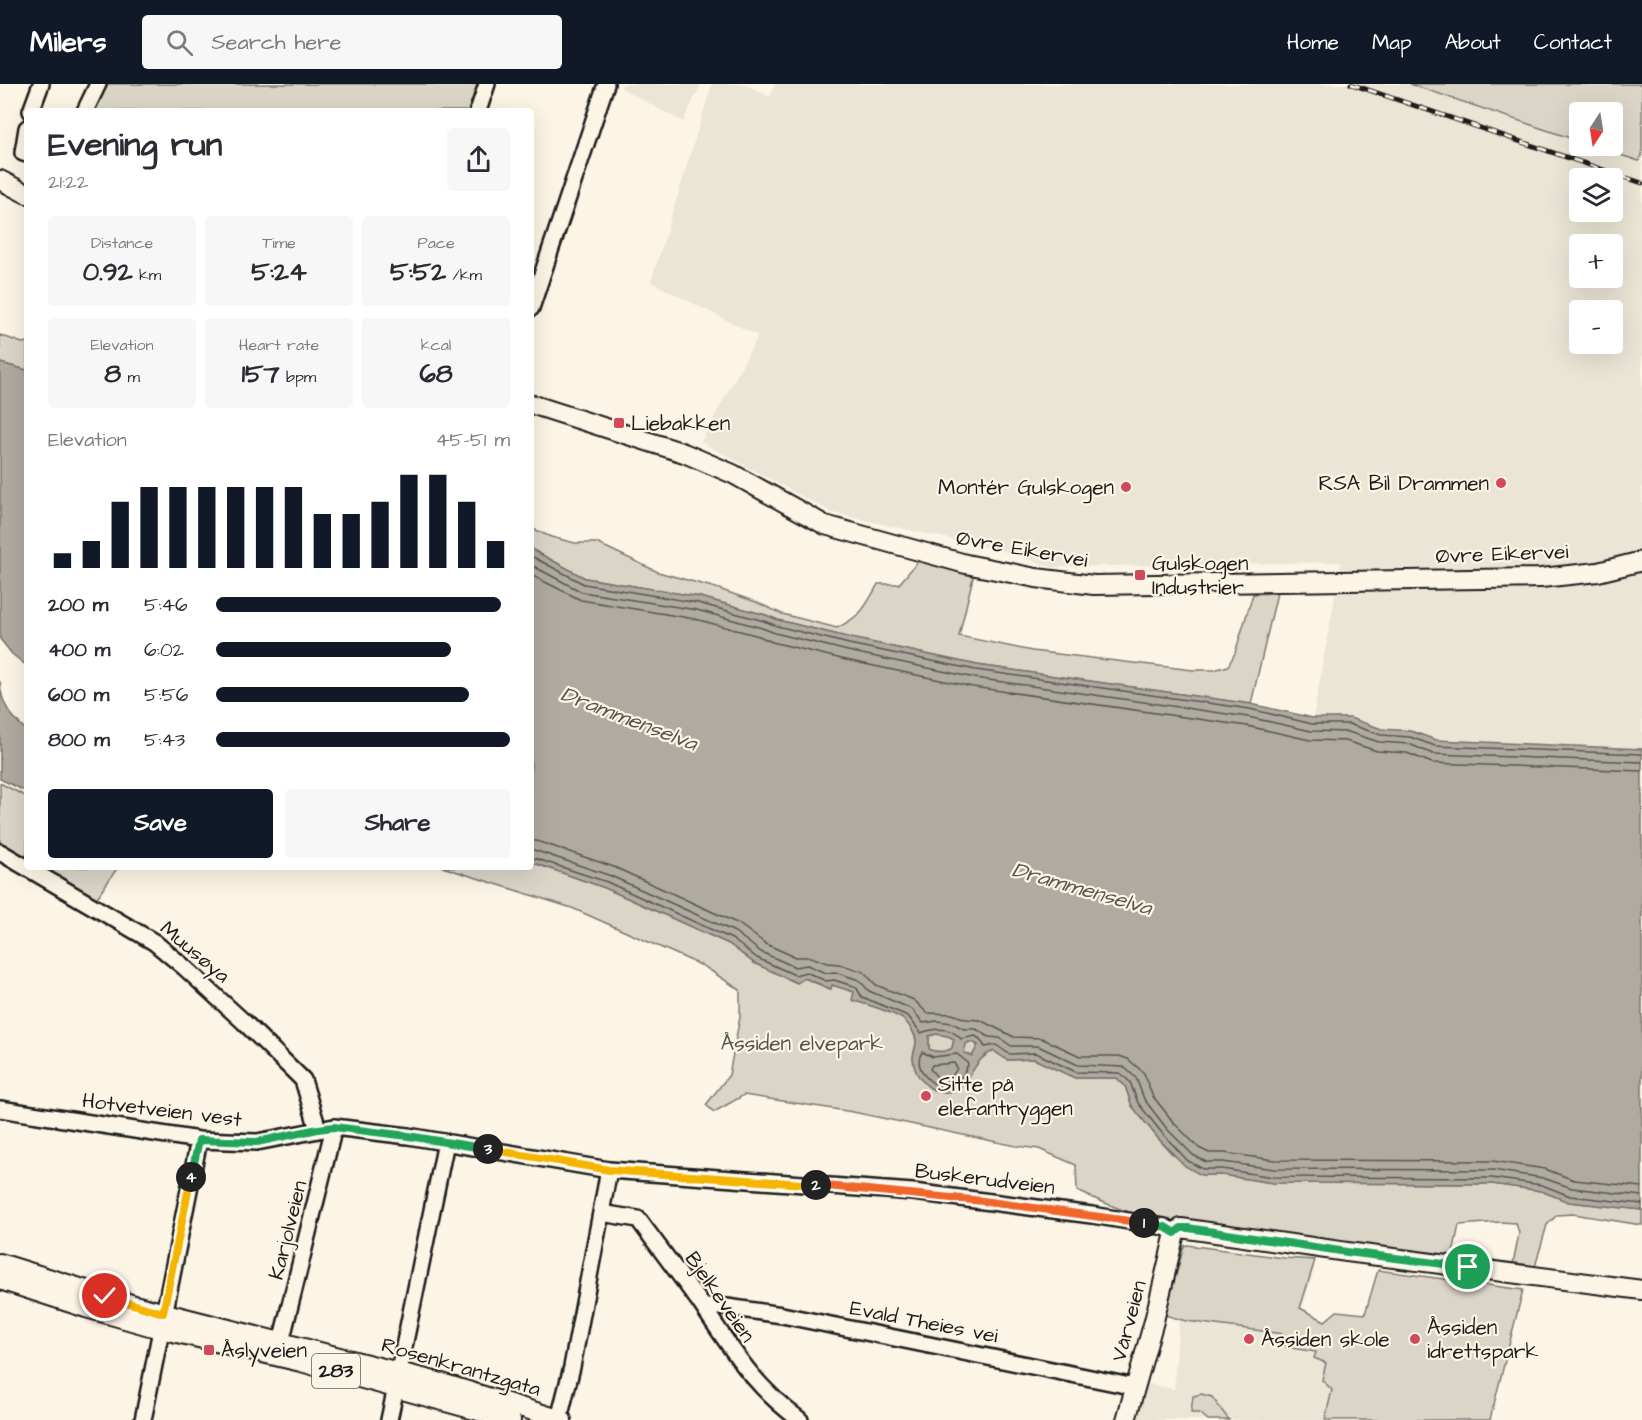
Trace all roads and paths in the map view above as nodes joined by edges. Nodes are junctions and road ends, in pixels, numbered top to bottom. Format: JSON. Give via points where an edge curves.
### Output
{"nodes":[{"id":1,"x":41,"y":84,"type":"edge"},
{"id":2,"x":98,"y":84,"type":"edge"},
{"id":3,"x":487,"y":84,"type":"edge"},
{"id":4,"x":606,"y":84,"type":"edge"},
{"id":5,"x":32,"y":108,"type":"edge"},
{"id":6,"x":86,"y":108,"type":"edge"},
{"id":7,"x":479,"y":108,"type":"edge"},
{"id":8,"x":0,"y":180,"type":"edge"},
{"id":9,"x":24,"y":192,"type":"edge"},
{"id":10,"x":534,"y":299,"type":"edge"},
{"id":11,"x":534,"y":405,"type":"edge"},
{"id":12,"x":1642,"y":561,"type":"edge"},
{"id":13,"x":0,"y":852,"type":"edge"},
{"id":14,"x":24,"y":866,"type":"edge"},
{"id":15,"x":31,"y":870,"type":"edge"},
{"id":16,"x":0,"y":1109,"type":"edge"},
{"id":17,"x":334,"y":1127,"type":"junction"},
{"id":18,"x":318,"y":1129,"type":"junction"},
{"id":19,"x":199,"y":1140,"type":"junction"},
{"id":20,"x":446,"y":1142,"type":"junction"},
{"id":21,"x":609,"y":1170,"type":"junction"},
{"id":22,"x":601,"y":1213,"type":"junction"},
{"id":23,"x":1175,"y":1233,"type":"junction"},
{"id":24,"x":0,"y":1263,"type":"edge"},
{"id":25,"x":0,"y":1280,"type":"edge"},
{"id":26,"x":1642,"y":1290,"type":"edge"},
{"id":27,"x":703,"y":1307,"type":"junction"},
{"id":28,"x":162,"y":1321,"type":"junction"},
{"id":29,"x":280,"y":1342,"type":"junction"},
{"id":30,"x":397,"y":1379,"type":"junction"},
{"id":31,"x":1135,"y":1387,"type":"junction"},
{"id":32,"x":143,"y":1420,"type":"edge"},
{"id":33,"x":389,"y":1420,"type":"edge"},
{"id":34,"x":511,"y":1420,"type":"edge"},
{"id":35,"x":561,"y":1420,"type":"edge"},
{"id":36,"x":800,"y":1420,"type":"edge"},
{"id":37,"x":1126,"y":1420,"type":"edge"}],
"edges":[{"from":1,"to":5,"type":"street"},
{"from":2,"to":6,"type":"street"},
{"from":3,"to":7,"type":"street"},
{"from":4,"to":10,"type":"street"},
{"from":8,"to":9,"type":"main road"},
{"from":11,"to":12,"type":"main road","name":"Øvre Eikervei","via":[[684,453],[733,474],[825,525],[966,564],[1036,578],[1094,585],[1541,578],[1598,572]]},
{"from":13,"to":14,"type":"street","name":"Muusøya"},
{"from":15,"to":18,"type":"street","name":"Muusøya","via":[[154,942],[184,967],[303,1080]]},
{"from":16,"to":19,"type":"street","name":"Hotvetveien vest"},
{"from":17,"to":18,"type":"street","name":"Buskerudveien"},
{"from":17,"to":20,"type":"street","name":"Buskerudveien"},
{"from":17,"to":29,"type":"street","name":"Karjolveien"},
{"from":18,"to":19,"type":"street","name":"Hotvetveien vest","via":[[257,1142]]},
{"from":19,"to":28,"type":"street"},
{"from":20,"to":21,"type":"street","name":"Buskerudveien"},
{"from":20,"to":30,"type":"street"},
{"from":21,"to":22,"type":"street"},
{"from":21,"to":23,"type":"street","name":"Buskerudveien","via":[[913,1192],[1092,1215],[1165,1227]]},
{"from":22,"to":27,"type":"street","name":"Bjelkeveien","via":[[638,1219]]},
{"from":22,"to":35,"type":"street"},
{"from":23,"to":26,"type":"main road","name":"Buskerudveien","via":[[1188,1228]]},
{"from":23,"to":31,"type":"main road","name":"Vårveien"},
{"from":24,"to":28,"type":"main road","name":"Rosenkrantzgata","number":"283"},
{"from":25,"to":28,"type":"main road","name":"Rosenkrantzgata","number":"283","via":[[86,1308]]},
{"from":27,"to":31,"type":"street","name":"Evald Theies vei","via":[[782,1315]]},
{"from":27,"to":36,"type":"street","name":"Bjelkeveien","via":[[753,1378]]},
{"from":28,"to":29,"type":"main road","name":"Rosenkrantzgata","number":"283"},
{"from":28,"to":30,"type":"main road","name":"Rosenkrantzgata","number":"283","via":[[301,1362]]},
{"from":28,"to":32,"type":"street"},
{"from":29,"to":30,"type":"main road","name":"Rosenkrantzgata","number":"283"},
{"from":30,"to":33,"type":"street"},
{"from":30,"to":34,"type":"main road","name":"Rosenkrantzgata","number":"283"},
{"from":30,"to":35,"type":"main road","name":"Rosenkrantzgata","number":"283"},
{"from":31,"to":37,"type":"main road","name":"Vårveien"}]}
